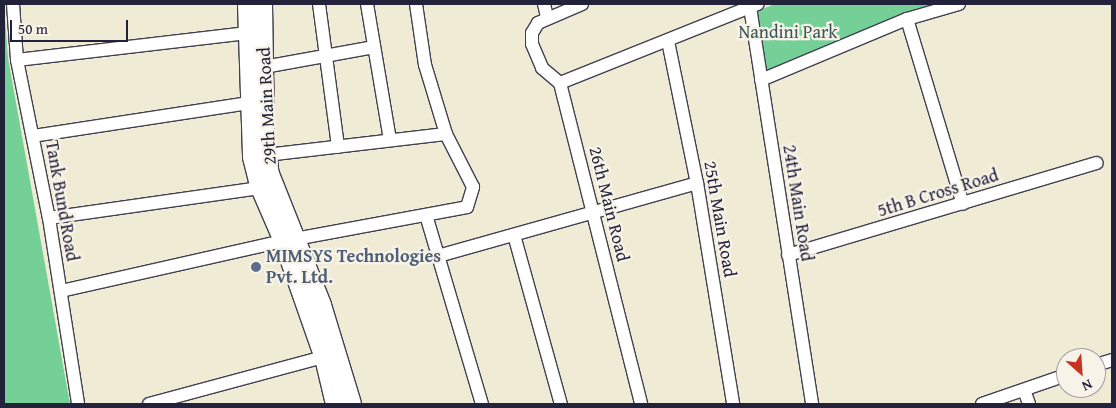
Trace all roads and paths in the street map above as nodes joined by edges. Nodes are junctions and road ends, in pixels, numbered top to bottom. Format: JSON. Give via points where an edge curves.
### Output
{"nodes":[{"id":1,"x":13,"y":4,"type":"edge"},
{"id":2,"x":247,"y":4,"type":"edge"},
{"id":3,"x":263,"y":4,"type":"edge"},
{"id":4,"x":318,"y":4,"type":"edge"},
{"id":5,"x":367,"y":4,"type":"edge"},
{"id":6,"x":416,"y":4,"type":"edge"},
{"id":7,"x":544,"y":4,"type":"edge"},
{"id":8,"x":582,"y":4,"type":"edge"},
{"id":9,"x":959,"y":4,"type":"edge"},
{"id":10,"x":754,"y":5,"type":"edge"},
{"id":11,"x":907,"y":19,"type":"junction"},
{"id":12,"x":542,"y":20,"type":"junction"},
{"id":13,"x":247,"y":33,"type":"junction"},
{"id":14,"x":668,"y":41,"type":"junction"},
{"id":15,"x":374,"y":47,"type":"junction"},
{"id":16,"x":326,"y":58,"type":"junction"},
{"id":17,"x":18,"y":60,"type":"junction"},
{"id":18,"x":264,"y":67,"type":"junction"},
{"id":19,"x":762,"y":80,"type":"junction"},
{"id":20,"x":560,"y":82,"type":"junction"},
{"id":21,"x":249,"y":103,"type":"junction"},
{"id":22,"x":446,"y":134,"type":"junction"},
{"id":23,"x":32,"y":136,"type":"junction"},
{"id":24,"x":390,"y":140,"type":"junction"},
{"id":25,"x":338,"y":146,"type":"junction"},
{"id":26,"x":266,"y":155,"type":"junction"},
{"id":27,"x":1097,"y":163,"type":"dead end"},
{"id":28,"x":696,"y":183,"type":"junction"},
{"id":29,"x":260,"y":188,"type":"junction"},
{"id":30,"x":963,"y":204,"type":"junction"},
{"id":31,"x":592,"y":212,"type":"junction"},
{"id":32,"x":426,"y":215,"type":"junction"},
{"id":33,"x":49,"y":218,"type":"junction"},
{"id":34,"x":514,"y":235,"type":"junction"},
{"id":35,"x":289,"y":240,"type":"junction"},
{"id":36,"x":788,"y":255,"type":"junction"},
{"id":37,"x":438,"y":256,"type":"junction"},
{"id":38,"x":60,"y":291,"type":"junction"},
{"id":39,"x":331,"y":355,"type":"junction"},
{"id":40,"x":1056,"y":379,"type":"edge"},
{"id":41,"x":1024,"y":390,"type":"junction"},
{"id":42,"x":78,"y":404,"type":"edge"},
{"id":43,"x":149,"y":404,"type":"edge"},
{"id":44,"x":336,"y":404,"type":"edge"},
{"id":45,"x":352,"y":404,"type":"edge"},
{"id":46,"x":482,"y":404,"type":"edge"},
{"id":47,"x":561,"y":404,"type":"edge"},
{"id":48,"x":641,"y":404,"type":"edge"},
{"id":49,"x":734,"y":404,"type":"edge"},
{"id":50,"x":812,"y":404,"type":"edge"},
{"id":51,"x":982,"y":404,"type":"edge"},
{"id":52,"x":1029,"y":404,"type":"edge"}],
"edges":[{"from":1,"to":17,"type":"street","name":"Tank Bund Road"},
{"from":2,"to":13,"type":"main road","name":"29th Main Road"},
{"from":3,"to":18,"type":"main road","name":"29th Main Road"},
{"from":4,"to":16,"type":"street"},
{"from":5,"to":15,"type":"street"},
{"from":6,"to":22,"type":"street","via":[[425,65]]},
{"from":7,"to":12,"type":"street"},
{"from":8,"to":12,"type":"street"},
{"from":9,"to":11,"type":"street"},
{"from":10,"to":14,"type":"street"},
{"from":10,"to":19,"type":"street","name":"24th Main Road"},
{"from":11,"to":19,"type":"street"},
{"from":11,"to":30,"type":"street"},
{"from":12,"to":20,"type":"street","via":[[532,33],[535,57],[550,77]]},
{"from":13,"to":17,"type":"street"},
{"from":13,"to":21,"type":"main road","name":"29th Main Road"},
{"from":14,"to":20,"type":"street"},
{"from":14,"to":28,"type":"street","name":"25th Main Road"},
{"from":15,"to":16,"type":"street"},
{"from":15,"to":24,"type":"street"},
{"from":16,"to":18,"type":"street"},
{"from":16,"to":25,"type":"street"},
{"from":17,"to":23,"type":"street","name":"Tank Bund Road"},
{"from":18,"to":26,"type":"main road","name":"29th Main Road"},
{"from":19,"to":36,"type":"street","name":"24th Main Road"},
{"from":20,"to":31,"type":"street","name":"26th Main Road"},
{"from":21,"to":23,"type":"street"},
{"from":21,"to":29,"type":"main road","name":"29th Main Road","via":[[252,157]]},
{"from":22,"to":24,"type":"street"},
{"from":22,"to":32,"type":"street","via":[[473,188],[467,207]]},
{"from":23,"to":33,"type":"street","name":"Tank Bund Road"},
{"from":24,"to":25,"type":"street"},
{"from":25,"to":26,"type":"street"},
{"from":26,"to":35,"type":"main road","name":"29th Main Road"},
{"from":27,"to":30,"type":"street","name":"5th B Cross Road"},
{"from":28,"to":31,"type":"street"},
{"from":28,"to":49,"type":"street","name":"25th Main Road"},
{"from":29,"to":33,"type":"street"},
{"from":29,"to":35,"type":"main road","name":"29th Main Road"},
{"from":30,"to":36,"type":"street","name":"5th B Cross Road"},
{"from":31,"to":34,"type":"street"},
{"from":31,"to":48,"type":"street","name":"26th Main Road"},
{"from":32,"to":35,"type":"street"},
{"from":32,"to":37,"type":"street"},
{"from":33,"to":38,"type":"street","name":"Tank Bund Road"},
{"from":34,"to":37,"type":"street"},
{"from":34,"to":47,"type":"street"},
{"from":35,"to":38,"type":"street"},
{"from":35,"to":39,"type":"main road","name":"29th Main Road"},
{"from":36,"to":50,"type":"street","name":"24th Main Road"},
{"from":37,"to":46,"type":"street"},
{"from":38,"to":42,"type":"street","name":"Tank Bund Road"},
{"from":39,"to":43,"type":"street"},
{"from":39,"to":44,"type":"main road","name":"29th Main Road"},
{"from":39,"to":45,"type":"main road","name":"29th Main Road"},
{"from":40,"to":41,"type":"street"},
{"from":41,"to":51,"type":"street"},
{"from":41,"to":52,"type":"street"}]}
